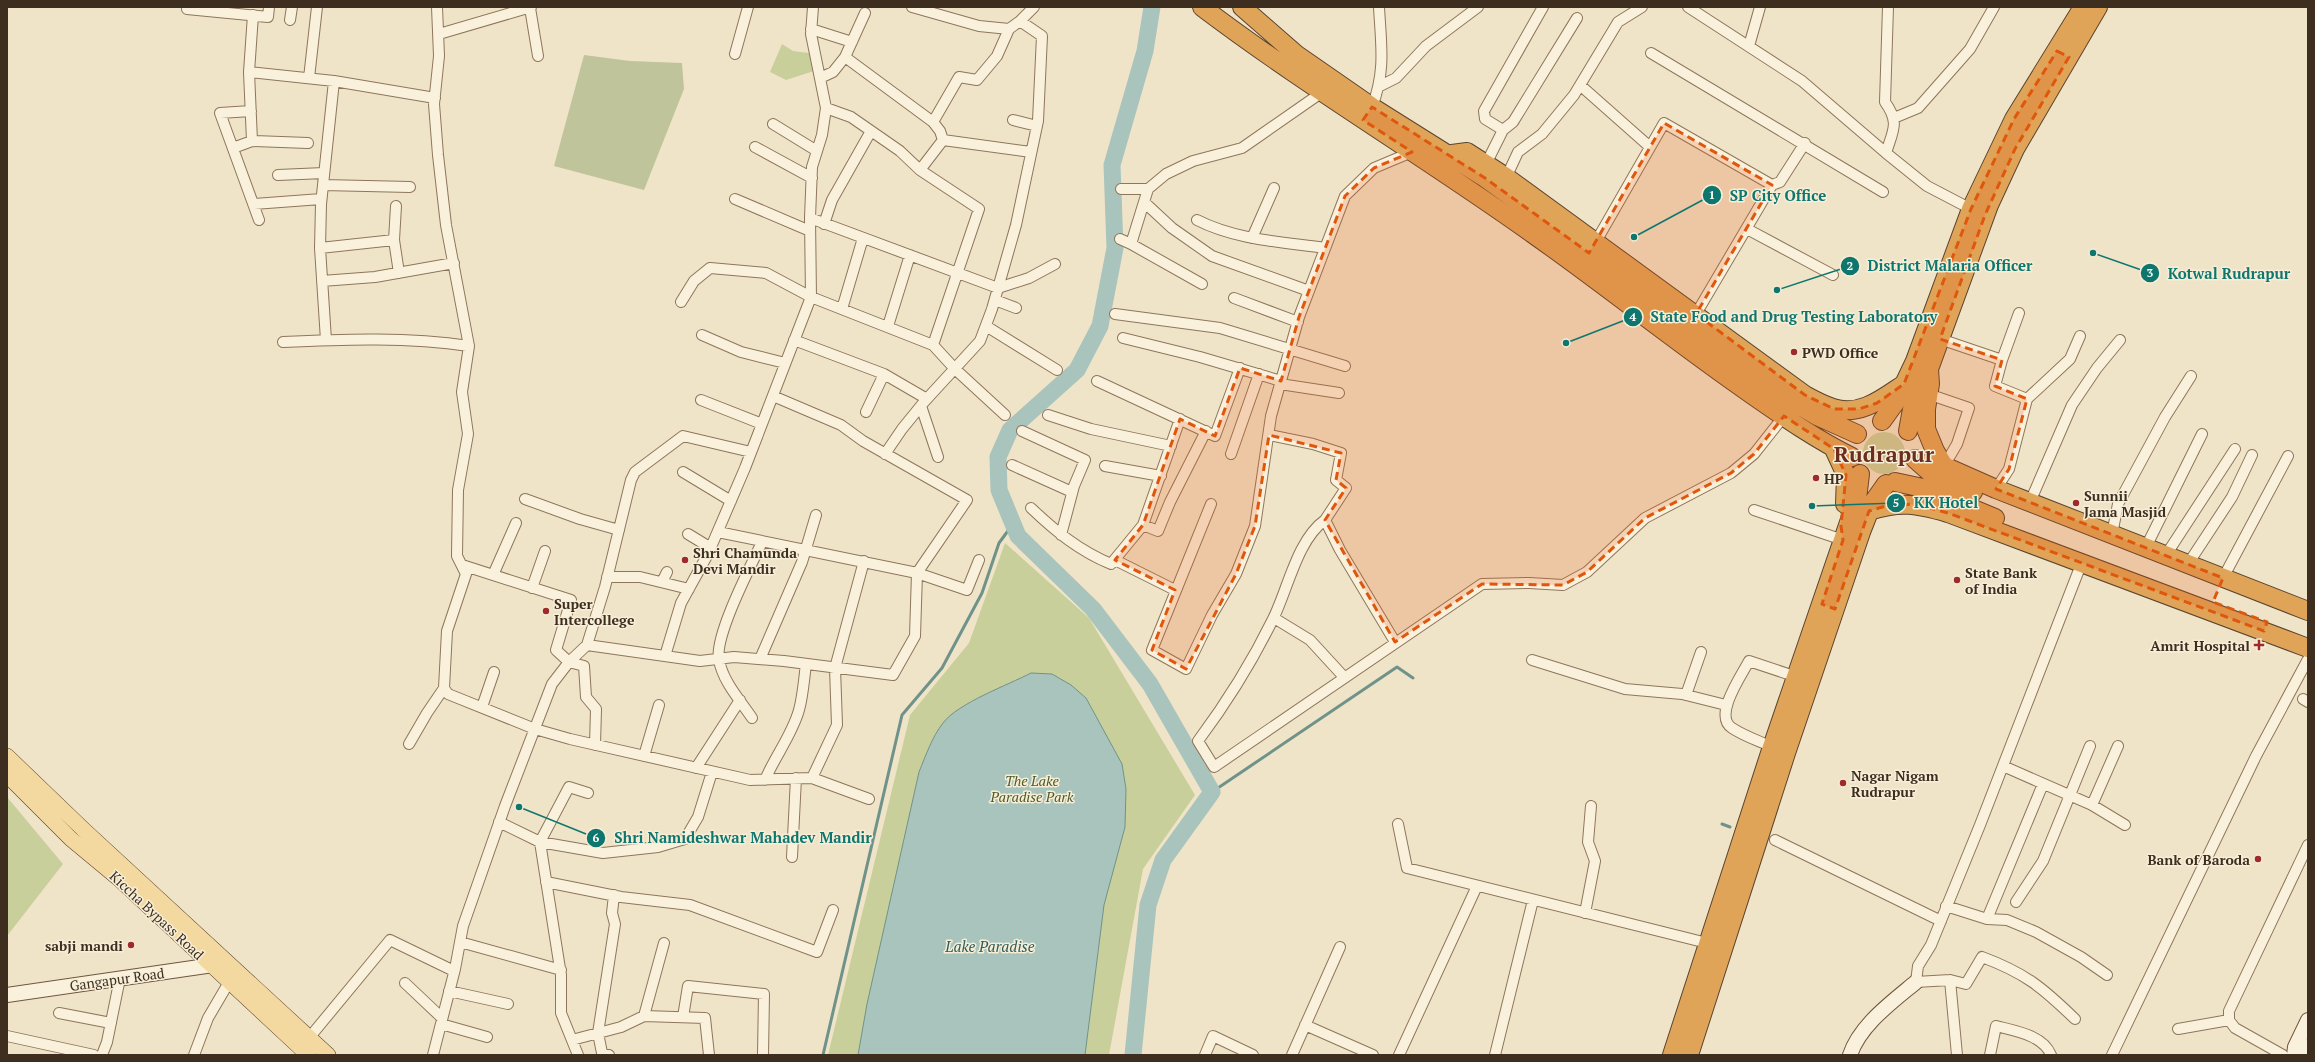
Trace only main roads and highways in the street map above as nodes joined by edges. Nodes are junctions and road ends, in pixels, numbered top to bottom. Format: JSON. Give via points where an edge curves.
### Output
{"nodes":[{"id":1,"x":1202,"y":7,"type":"edge"},
{"id":2,"x":1242,"y":7,"type":"edge"},
{"id":3,"x":2092,"y":8,"type":"edge"},
{"id":4,"x":1368,"y":114,"type":"junction"},
{"id":5,"x":1978,"y":212,"type":"junction"},
{"id":6,"x":1692,"y":321,"type":"junction"},
{"id":7,"x":1929,"y":370,"type":"junction"},
{"id":8,"x":1904,"y":384,"type":"junction"},
{"id":9,"x":1882,"y":421,"type":"junction"},
{"id":10,"x":1908,"y":431,"type":"junction"},
{"id":11,"x":1857,"y":434,"type":"junction"},
{"id":12,"x":1834,"y":449,"type":"junction"},
{"id":13,"x":1852,"y":457,"type":"junction"},
{"id":14,"x":1915,"y":459,"type":"junction"},
{"id":15,"x":1860,"y":474,"type":"junction"},
{"id":16,"x":1890,"y":483,"type":"junction"},
{"id":17,"x":1994,"y":495,"type":"junction"},
{"id":18,"x":1869,"y":511,"type":"junction"},
{"id":19,"x":1974,"y":516,"type":"junction"},
{"id":20,"x":1842,"y":540,"type":"junction"},
{"id":21,"x":2221,"y":583,"type":"junction"},
{"id":22,"x":1829,"y":607,"type":"junction"},
{"id":23,"x":2308,"y":611,"type":"edge"},
{"id":24,"x":2308,"y":623,"type":"edge"},
{"id":25,"x":2265,"y":626,"type":"junction"},
{"id":26,"x":2308,"y":637,"type":"edge"},
{"id":27,"x":2308,"y":648,"type":"edge"},
{"id":28,"x":1779,"y":750,"type":"junction"},
{"id":29,"x":7,"y":756,"type":"edge"},
{"id":30,"x":7,"y":775,"type":"edge"},
{"id":31,"x":196,"y":941,"type":"junction"},
{"id":32,"x":231,"y":972,"type":"junction"},
{"id":33,"x":1703,"y":983,"type":"junction"},
{"id":34,"x":248,"y":991,"type":"junction"},
{"id":35,"x":308,"y":1055,"type":"edge"},
{"id":36,"x":328,"y":1055,"type":"edge"},
{"id":37,"x":1672,"y":1055,"type":"edge"},
{"id":38,"x":1689,"y":1055,"type":"edge"}],
"edges":[{"from":1,"to":4,"type":"highway","via":[[1321,93]]},
{"from":2,"to":4,"type":"highway"},
{"from":3,"to":5,"type":"highway","via":[[2063,54],[2015,148]]},
{"from":4,"to":6,"type":"highway","via":[[1484,170]]},
{"from":4,"to":12,"type":"highway","via":[[1412,152],[1534,234],[1715,369]]},
{"from":5,"to":7,"type":"highway"},
{"from":5,"to":8,"type":"highway"},
{"from":6,"to":8,"type":"highway","via":[[1805,396],[1834,409],[1859,409],[1877,403]]},
{"from":6,"to":11,"type":"highway","via":[[1790,400],[1817,416]]},
{"from":7,"to":10,"type":"highway","via":[[1912,409]]},
{"from":7,"to":17,"type":"highway","via":[[1926,429],[1935,451],[1944,466]]},
{"from":8,"to":9,"type":"highway"},
{"from":9,"to":10,"type":"highway","via":[[1896,422]]},
{"from":9,"to":11,"type":"highway","via":[[1865,426]]},
{"from":10,"to":14,"type":"highway","via":[[1915,446]]},
{"from":11,"to":13,"type":"highway"},
{"from":12,"to":13,"type":"highway"},
{"from":12,"to":20,"type":"highway","via":[[1846,475]]},
{"from":13,"to":15,"type":"highway"},
{"from":14,"to":16,"type":"highway","via":[[1907,475]]},
{"from":14,"to":17,"type":"highway","via":[[1933,475]]},
{"from":15,"to":16,"type":"highway","via":[[1868,480]]},
{"from":15,"to":20,"type":"highway","via":[[1857,499]]},
{"from":16,"to":18,"type":"highway"},
{"from":16,"to":19,"type":"highway","via":[[1923,488]]},
{"from":17,"to":21,"type":"highway"},
{"from":17,"to":21,"type":"highway","via":[[2030,502],[2188,564]]},
{"from":18,"to":19,"type":"highway","via":[[1886,506],[1915,504]]},
{"from":18,"to":22,"type":"highway"},
{"from":19,"to":25,"type":"highway"},
{"from":20,"to":22,"type":"highway"},
{"from":21,"to":23,"type":"highway"},
{"from":21,"to":24,"type":"highway"},
{"from":22,"to":28,"type":"highway"},
{"from":22,"to":28,"type":"highway","via":[[1797,677]]},
{"from":25,"to":26,"type":"highway"},
{"from":25,"to":27,"type":"highway"},
{"from":28,"to":33,"type":"highway"},
{"from":28,"to":33,"type":"highway","via":[[1707,943]]},
{"from":29,"to":31,"type":"main road"},
{"from":30,"to":31,"type":"main road","name":"Kiccha Bypass Road","via":[[71,839]]},
{"from":31,"to":32,"type":"main road"},
{"from":31,"to":32,"type":"main road","name":"Kiccha Bypass Road","via":[[211,965]]},
{"from":32,"to":34,"type":"main road","name":"Kiccha Bypass Road"},
{"from":33,"to":37,"type":"highway"},
{"from":33,"to":38,"type":"highway"},
{"from":34,"to":35,"type":"main road","name":"Kiccha Bypass Road"},
{"from":34,"to":36,"type":"main road","via":[[310,1038]]}]}
